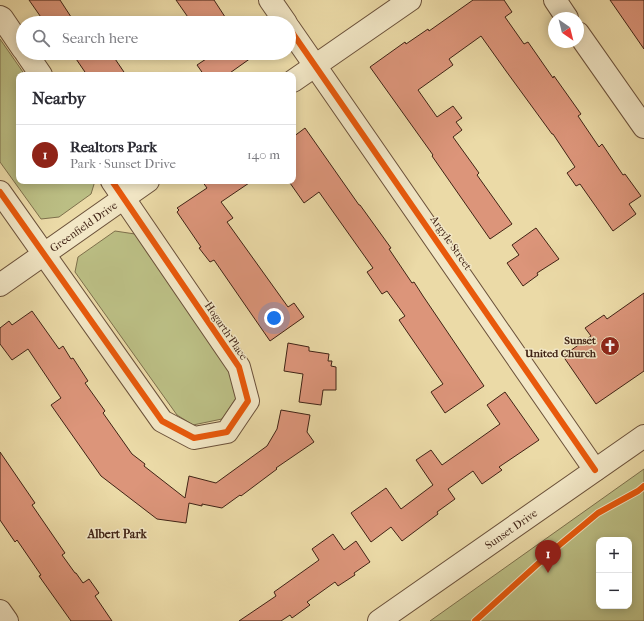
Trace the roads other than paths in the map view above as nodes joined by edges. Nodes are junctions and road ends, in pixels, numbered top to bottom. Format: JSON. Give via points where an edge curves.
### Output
{"nodes":[{"id":1,"x":270,"y":0,"type":"edge"},
{"id":2,"x":410,"y":0,"type":"edge"},
{"id":3,"x":555,"y":0,"type":"edge"},
{"id":4,"x":563,"y":12,"type":"edge"},
{"id":5,"x":281,"y":16,"type":"edge"},
{"id":6,"x":0,"y":17,"type":"edge"},
{"id":7,"x":296,"y":38,"type":"edge"},
{"id":8,"x":16,"y":39,"type":"edge"},
{"id":9,"x":584,"y":42,"type":"edge"},
{"id":10,"x":31,"y":60,"type":"edge"},
{"id":11,"x":315,"y":65,"type":"junction"},
{"id":12,"x":39,"y":72,"type":"edge"},
{"id":13,"x":296,"y":79,"type":"edge"},
{"id":14,"x":644,"y":127,"type":"edge"},
{"id":15,"x":137,"y":184,"type":"edge"},
{"id":16,"x":118,"y":189,"type":"edge"},
{"id":17,"x":0,"y":192,"type":"edge"},
{"id":18,"x":44,"y":254,"type":"junction"},
{"id":19,"x":0,"y":285,"type":"edge"},
{"id":20,"x":644,"y":436,"type":"edge"},
{"id":21,"x":595,"y":470,"type":"junction"},
{"id":22,"x":0,"y":611,"type":"edge"},
{"id":23,"x":7,"y":621,"type":"edge"},
{"id":24,"x":379,"y":621,"type":"edge"}],
"edges":[{"from":1,"to":5,"type":"street"},
{"from":2,"to":11,"type":"street"},
{"from":3,"to":4,"type":"street"},
{"from":6,"to":8,"type":"street"},
{"from":7,"to":11,"type":"street","name":"Argyle Street"},
{"from":9,"to":14,"type":"street"},
{"from":10,"to":12,"type":"street"},
{"from":11,"to":13,"type":"street"},
{"from":11,"to":21,"type":"street","name":"Argyle Street"},
{"from":15,"to":16,"type":"street","name":"Greenfield Drive"},
{"from":16,"to":18,"type":"street","name":"Greenfield Drive"},
{"from":16,"to":18,"type":"street","name":"Hogarth Place","via":[[239,367],[248,401],[227,432],[194,438],[162,421]]},
{"from":17,"to":18,"type":"street","name":"Hogarth Place"},
{"from":18,"to":19,"type":"street","name":"Greenfield Drive"},
{"from":20,"to":21,"type":"street","name":"Sunset Drive"},
{"from":21,"to":24,"type":"street","name":"Sunset Drive"},
{"from":22,"to":23,"type":"street"}]}
